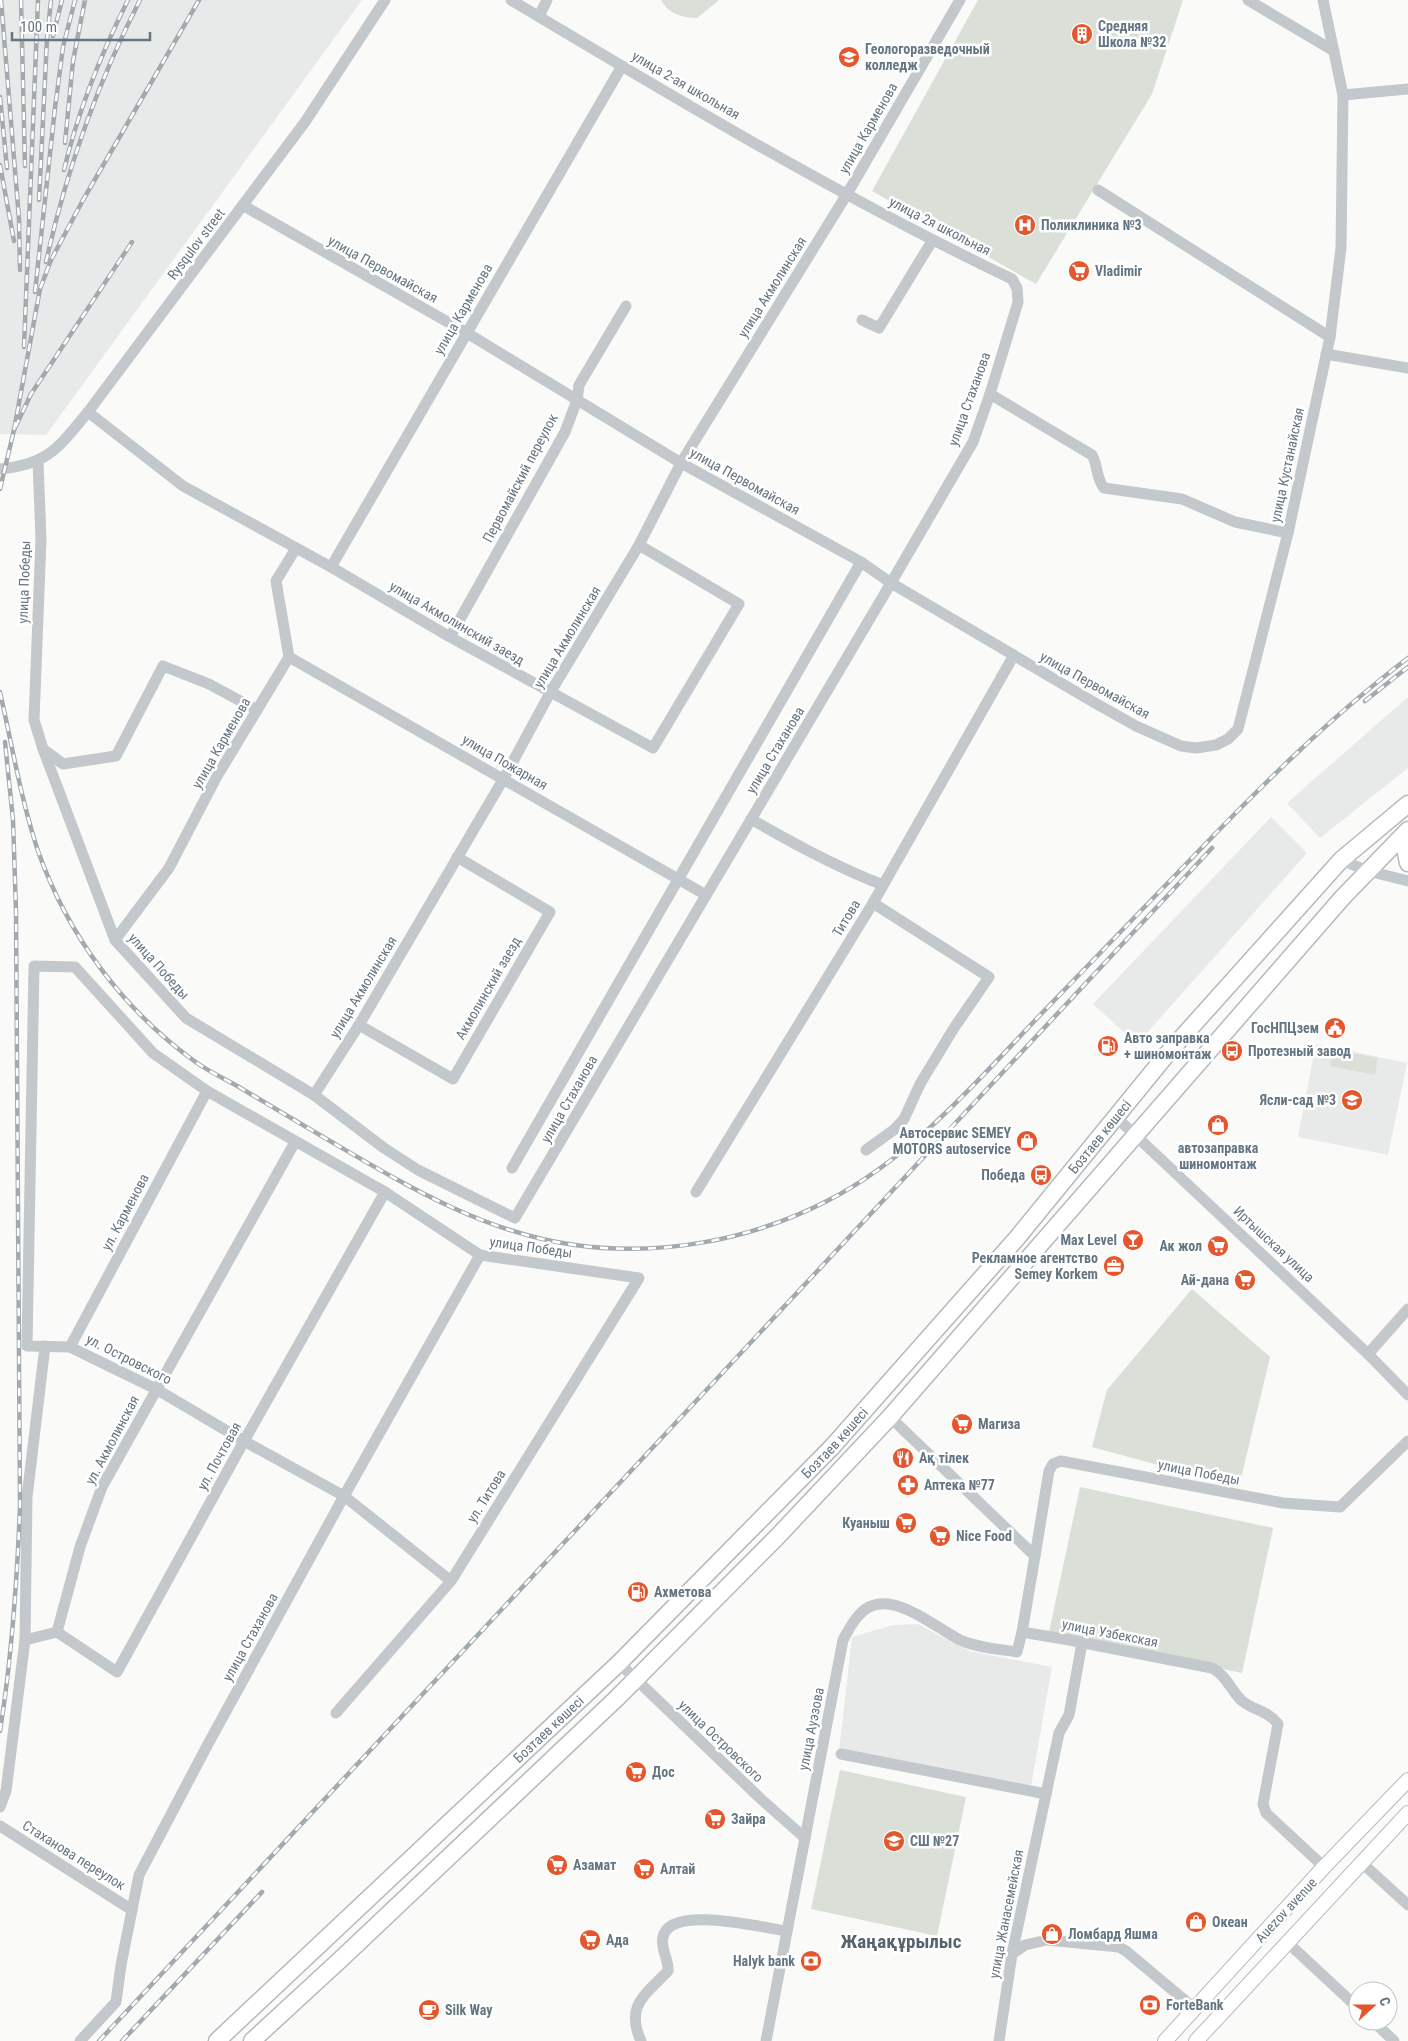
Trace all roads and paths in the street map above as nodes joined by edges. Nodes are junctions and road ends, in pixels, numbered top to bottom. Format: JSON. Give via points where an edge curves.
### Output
{"nodes":[{"id":1,"x":385,"y":0,"type":"edge"},
{"id":2,"x":511,"y":0,"type":"edge"},
{"id":3,"x":547,"y":0,"type":"edge"},
{"id":4,"x":960,"y":0,"type":"edge"},
{"id":5,"x":1248,"y":0,"type":"edge"},
{"id":6,"x":1323,"y":0,"type":"edge"},
{"id":7,"x":539,"y":16,"type":"junction"},
{"id":8,"x":1334,"y":51,"type":"junction"},
{"id":9,"x":622,"y":66,"type":"junction"},
{"id":10,"x":1408,"y":89,"type":"edge"},
{"id":11,"x":1343,"y":95,"type":"junction"},
{"id":12,"x":1098,"y":190,"type":"dead end"},
{"id":13,"x":847,"y":194,"type":"junction"},
{"id":14,"x":244,"y":206,"type":"junction"},
{"id":15,"x":932,"y":241,"type":"junction"},
{"id":16,"x":1017,"y":288,"type":"joint"},
{"id":17,"x":626,"y":306,"type":"dead end"},
{"id":18,"x":862,"y":320,"type":"dead end"},
{"id":19,"x":467,"y":332,"type":"junction"},
{"id":20,"x":1330,"y":337,"type":"junction"},
{"id":21,"x":1326,"y":354,"type":"junction"},
{"id":22,"x":1408,"y":368,"type":"edge"},
{"id":23,"x":990,"y":394,"type":"junction"},
{"id":24,"x":577,"y":400,"type":"junction"},
{"id":25,"x":88,"y":412,"type":"junction"},
{"id":26,"x":38,"y":462,"type":"junction"},
{"id":27,"x":681,"y":463,"type":"junction"},
{"id":28,"x":0,"y":469,"type":"edge"},
{"id":29,"x":1288,"y":533,"type":"junction"},
{"id":30,"x":639,"y":545,"type":"junction"},
{"id":31,"x":296,"y":548,"type":"junction"},
{"id":32,"x":861,"y":562,"type":"junction"},
{"id":33,"x":331,"y":567,"type":"junction"},
{"id":34,"x":892,"y":583,"type":"junction"},
{"id":35,"x":450,"y":637,"type":"junction"},
{"id":36,"x":1014,"y":655,"type":"junction"},
{"id":37,"x":289,"y":657,"type":"junction"},
{"id":38,"x":550,"y":693,"type":"junction"},
{"id":39,"x":257,"y":710,"type":"junction"},
{"id":40,"x":1238,"y":729,"type":"joint"},
{"id":41,"x":42,"y":749,"type":"junction"},
{"id":42,"x":504,"y":778,"type":"junction"},
{"id":43,"x":1408,"y":804,"type":"edge"},
{"id":44,"x":751,"y":819,"type":"junction"},
{"id":45,"x":1408,"y":830,"type":"edge"},
{"id":46,"x":1408,"y":835,"type":"edge"},
{"id":47,"x":457,"y":857,"type":"junction"},
{"id":48,"x":1341,"y":860,"type":"junction"},
{"id":49,"x":1408,"y":863,"type":"edge"},
{"id":50,"x":1368,"y":871,"type":"junction"},
{"id":51,"x":678,"y":877,"type":"junction"},
{"id":52,"x":1408,"y":881,"type":"edge"},
{"id":53,"x":883,"y":885,"type":"junction"},
{"id":54,"x":706,"y":895,"type":"junction"},
{"id":55,"x":872,"y":903,"type":"junction"},
{"id":56,"x":115,"y":940,"type":"junction"},
{"id":57,"x":34,"y":966,"type":"joint"},
{"id":58,"x":359,"y":1025,"type":"junction"},
{"id":59,"x":207,"y":1091,"type":"junction"},
{"id":60,"x":314,"y":1095,"type":"junction"},
{"id":61,"x":1117,"y":1118,"type":"junction"},
{"id":62,"x":1135,"y":1134,"type":"junction"},
{"id":63,"x":295,"y":1142,"type":"junction"},
{"id":64,"x":866,"y":1150,"type":"dead end"},
{"id":65,"x":512,"y":1168,"type":"dead end"},
{"id":66,"x":385,"y":1192,"type":"junction"},
{"id":67,"x":696,"y":1192,"type":"dead end"},
{"id":68,"x":520,"y":1212,"type":"joint"},
{"id":69,"x":480,"y":1255,"type":"junction"},
{"id":70,"x":639,"y":1278,"type":"joint"},
{"id":71,"x":1408,"y":1309,"type":"edge"},
{"id":72,"x":45,"y":1346,"type":"junction"},
{"id":73,"x":70,"y":1346,"type":"junction"},
{"id":74,"x":1368,"y":1354,"type":"junction"},
{"id":75,"x":156,"y":1389,"type":"junction"},
{"id":76,"x":1408,"y":1395,"type":"edge"},
{"id":77,"x":890,"y":1417,"type":"junction"},
{"id":78,"x":244,"y":1441,"type":"junction"},
{"id":79,"x":1408,"y":1441,"type":"edge"},
{"id":80,"x":344,"y":1496,"type":"junction"},
{"id":81,"x":1035,"y":1556,"type":"junction"},
{"id":82,"x":451,"y":1581,"type":"junction"},
{"id":83,"x":57,"y":1632,"type":"junction"},
{"id":84,"x":1022,"y":1632,"type":"junction"},
{"id":85,"x":26,"y":1640,"type":"junction"},
{"id":86,"x":1082,"y":1643,"type":"junction"},
{"id":87,"x":619,"y":1663,"type":"junction"},
{"id":88,"x":636,"y":1679,"type":"junction"},
{"id":89,"x":336,"y":1713,"type":"dead end"},
{"id":90,"x":842,"y":1754,"type":"dead end"},
{"id":91,"x":1408,"y":1780,"type":"edge"},
{"id":92,"x":1046,"y":1794,"type":"junction"},
{"id":93,"x":0,"y":1807,"type":"edge"},
{"id":94,"x":1408,"y":1813,"type":"edge"},
{"id":95,"x":0,"y":1826,"type":"edge"},
{"id":96,"x":805,"y":1838,"type":"junction"},
{"id":97,"x":1361,"y":1862,"type":"junction"},
{"id":98,"x":1324,"y":1867,"type":"junction"},
{"id":99,"x":1408,"y":1905,"type":"edge"},
{"id":100,"x":132,"y":1910,"type":"junction"},
{"id":101,"x":787,"y":1931,"type":"junction"},
{"id":102,"x":1288,"y":1942,"type":"junction"},
{"id":103,"x":1012,"y":1954,"type":"junction"},
{"id":104,"x":1348,"y":1999,"type":"edge"},
{"id":105,"x":1194,"y":2008,"type":"junction"},
{"id":106,"x":1384,"y":2031,"type":"edge"},
{"id":107,"x":80,"y":2041,"type":"edge"},
{"id":108,"x":217,"y":2041,"type":"edge"},
{"id":109,"x":252,"y":2041,"type":"edge"},
{"id":110,"x":641,"y":2041,"type":"edge"},
{"id":111,"x":766,"y":2041,"type":"edge"},
{"id":112,"x":999,"y":2041,"type":"edge"},
{"id":113,"x":1165,"y":2041,"type":"edge"},
{"id":114,"x":1196,"y":2041,"type":"edge"},
{"id":115,"x":1394,"y":2041,"type":"edge"}],
"edges":[{"from":1,"to":14,"type":"street","name":"Rysqulov street","via":[[305,122]]},
{"from":2,"to":7,"type":"street","name":"улица 2-ая школьная"},
{"from":3,"to":7,"type":"street"},
{"from":4,"to":13,"type":"street","name":"улица Карменова"},
{"from":5,"to":8,"type":"street"},
{"from":6,"to":8,"type":"street","name":"улица Кустанайская"},
{"from":7,"to":9,"type":"street","name":"улица 2-ая школьная"},
{"from":8,"to":11,"type":"street","name":"улица Кустанайская"},
{"from":9,"to":13,"type":"street","name":"улица 2-ая школьная"},
{"from":9,"to":19,"type":"street","name":"улица Карменова"},
{"from":10,"to":11,"type":"street"},
{"from":11,"to":20,"type":"street","name":"улица Кустанайская","via":[[1341,248]]},
{"from":12,"to":20,"type":"street"},
{"from":13,"to":15,"type":"street","name":"улица 2я школьная"},
{"from":13,"to":27,"type":"street","name":"улица Акмолинская"},
{"from":14,"to":19,"type":"street","name":"улица Первомайская"},
{"from":14,"to":25,"type":"street","name":"Rysqulov street"},
{"from":15,"to":16,"type":"street","name":"улица 2я школьная","via":[[1012,279]]},
{"from":15,"to":18,"type":"street","via":[[879,328]]},
{"from":16,"to":23,"type":"street","name":"улица Стаханова","via":[[1018,302]]},
{"from":17,"to":24,"type":"street","name":"Первомайский переулок","via":[[580,385]]},
{"from":19,"to":24,"type":"street","name":"улица Первомайская"},
{"from":19,"to":33,"type":"street","name":"улица Карменова"},
{"from":20,"to":21,"type":"street","name":"улица Кустанайская"},
{"from":21,"to":22,"type":"street"},
{"from":21,"to":29,"type":"street","name":"улица Кустанайская"},
{"from":23,"to":29,"type":"street","via":[[1092,455],[1104,488],[1182,498],[1235,522]]},
{"from":23,"to":34,"type":"street","name":"улица Стаханова","via":[[973,442]]},
{"from":24,"to":27,"type":"street","name":"улица Первомайская"},
{"from":24,"to":35,"type":"street","name":"Первомайский переулок","via":[[565,432]]},
{"from":25,"to":26,"type":"street","name":"Rysqulov street","via":[[57,448]]},
{"from":25,"to":31,"type":"street","name":"улица Акмолинский заезд","via":[[184,486]]},
{"from":26,"to":28,"type":"street","name":"Rysqulov street"},
{"from":26,"to":41,"type":"street","name":"улица Победы","via":[[41,539],[34,720]]},
{"from":27,"to":30,"type":"street","name":"улица Акмолинская"},
{"from":27,"to":32,"type":"street","name":"улица Первомайская"},
{"from":29,"to":40,"type":"street","name":"улица Кустанайская"},
{"from":30,"to":38,"type":"street","name":"улица Акмолинская"},
{"from":30,"to":38,"type":"street","name":"улица Акмолинский заезд","via":[[739,604],[653,748]]},
{"from":31,"to":33,"type":"street","name":"улица Акмолинский заезд"},
{"from":31,"to":37,"type":"street","via":[[276,581]]},
{"from":32,"to":34,"type":"street","name":"улица Первомайская"},
{"from":32,"to":51,"type":"street"},
{"from":33,"to":35,"type":"street","name":"улица Акмолинский заезд"},
{"from":34,"to":36,"type":"street","name":"улица Первомайская"},
{"from":34,"to":44,"type":"street","name":"улица Стаханова"},
{"from":35,"to":38,"type":"street","name":"улица Акмолинский заезд"},
{"from":36,"to":40,"type":"street","name":"улица Первомайская","via":[[1136,726],[1181,746],[1216,745]]},
{"from":36,"to":53,"type":"street","name":"Титова"},
{"from":37,"to":39,"type":"street","name":"улица Карменова"},
{"from":37,"to":42,"type":"street","name":"улица Пожарная"},
{"from":38,"to":42,"type":"street","name":"улица Акмолинская"},
{"from":39,"to":41,"type":"street","via":[[209,684],[163,666],[116,756],[62,764]]},
{"from":39,"to":56,"type":"street","name":"улица Карменова","via":[[216,778],[169,868]]},
{"from":41,"to":56,"type":"street","name":"улица Победы"},
{"from":42,"to":47,"type":"street","name":"улица Акмолинская"},
{"from":42,"to":51,"type":"street","name":"улица Пожарная"},
{"from":43,"to":48,"type":"highway","name":"Бозтаев көшесі"},
{"from":44,"to":53,"type":"street","via":[[821,858]]},
{"from":44,"to":54,"type":"street","name":"улица Стаханова"},
{"from":45,"to":50,"type":"highway","name":"Бозтаев көшесі"},
{"from":46,"to":49,"type":"highway","via":[[1405,848]]},
{"from":47,"to":58,"type":"street","name":"улица Акмолинская"},
{"from":47,"to":58,"type":"street","name":"Акмолинский заезд","via":[[550,912],[453,1079]]},
{"from":48,"to":50,"type":"street"},
{"from":48,"to":61,"type":"highway","name":"Бозтаев көшесі","via":[[1168,1053]]},
{"from":50,"to":52,"type":"street"},
{"from":50,"to":62,"type":"highway","name":"Бозтаев көшесі"},
{"from":51,"to":54,"type":"street","name":"улица Пожарная"},
{"from":51,"to":65,"type":"street"},
{"from":53,"to":55,"type":"street","name":"Титова"},
{"from":54,"to":68,"type":"street","name":"улица Стаханова"},
{"from":55,"to":64,"type":"street","via":[[989,976],[920,1084],[904,1119]]},
{"from":55,"to":67,"type":"street","name":"Титова"},
{"from":56,"to":60,"type":"street","name":"улица Победы","via":[[186,1018]]},
{"from":57,"to":59,"type":"street","name":"улица Победы","via":[[75,968],[153,1053]]},
{"from":57,"to":72,"type":"street","name":"ул. Островского","via":[[27,1346]]},
{"from":58,"to":60,"type":"street","name":"улица Акмолинская"},
{"from":59,"to":63,"type":"street","name":"улица Победы"},
{"from":59,"to":73,"type":"street","name":"ул. Карменова"},
{"from":60,"to":68,"type":"street","name":"улица Победы","via":[[418,1170],[512,1218]]},
{"from":61,"to":62,"type":"street","name":"Иртышская улица"},
{"from":61,"to":87,"type":"highway","name":"Бозтаев көшесі","via":[[1017,1238],[832,1447]]},
{"from":62,"to":74,"type":"street","name":"Иртышская улица"},
{"from":62,"to":77,"type":"highway","name":"Бозтаев көшесі"},
{"from":63,"to":66,"type":"street","name":"улица Победы"},
{"from":63,"to":75,"type":"street","name":"ул. Акмолинская"},
{"from":66,"to":69,"type":"street","name":"улица Победы"},
{"from":66,"to":78,"type":"street","name":"ул. Почтовая"},
{"from":69,"to":70,"type":"street","name":"улица Победы"},
{"from":69,"to":80,"type":"street","name":"улица Стаханова"},
{"from":70,"to":82,"type":"street","name":"ул. Титова"},
{"from":71,"to":74,"type":"street"},
{"from":72,"to":73,"type":"street","name":"ул. Островского"},
{"from":72,"to":85,"type":"street","via":[[27,1497]]},
{"from":73,"to":75,"type":"street","name":"ул. Островского"},
{"from":74,"to":76,"type":"street","name":"Иртышская улица"},
{"from":75,"to":78,"type":"street","name":"ул. Островского"},
{"from":75,"to":83,"type":"street","name":"ул. Акмолинская","via":[[102,1487],[80,1547]]},
{"from":77,"to":81,"type":"street"},
{"from":77,"to":88,"type":"highway","name":"Бозтаев көшесі"},
{"from":78,"to":80,"type":"street","name":"ул. Островского"},
{"from":78,"to":83,"type":"street","name":"ул. Почтовая","via":[[117,1672]]},
{"from":79,"to":81,"type":"street","name":"улица Победы","via":[[1340,1508],[1283,1503],[1060,1460],[1049,1471]]},
{"from":80,"to":82,"type":"street","name":"ул. Островского"},
{"from":80,"to":100,"type":"street","name":"улица Стаханова","via":[[139,1875]]},
{"from":81,"to":84,"type":"street"},
{"from":82,"to":89,"type":"street","name":"ул. Титова"},
{"from":83,"to":85,"type":"street"},
{"from":84,"to":86,"type":"street","name":"улица Узбекская"},
{"from":84,"to":96,"type":"street","name":"улица Ауэзова","via":[[1017,1652],[962,1641],[900,1606],[885,1603],[869,1607],[861,1614],[843,1640]]},
{"from":85,"to":93,"type":"street","via":[[6,1791]]},
{"from":86,"to":92,"type":"street","name":"улица Жанасемейская","via":[[1069,1716],[1059,1733]]},
{"from":86,"to":98,"type":"street","name":"улица Узбекская","via":[[1212,1668],[1221,1672],[1242,1701],[1273,1718],[1278,1724],[1263,1804],[1266,1813]]},
{"from":87,"to":88,"type":"street","name":"улица Островского"},
{"from":87,"to":108,"type":"highway","name":"Бозтаев көшесі"},
{"from":88,"to":96,"type":"street","name":"улица Островского"},
{"from":88,"to":109,"type":"highway","name":"Бозтаев көшесі"},
{"from":90,"to":92,"type":"street"},
{"from":91,"to":98,"type":"main road","name":"Auezov avenue"},
{"from":92,"to":103,"type":"street","name":"улица Жанасемейская"},
{"from":94,"to":97,"type":"main road","name":"Auezov avenue"},
{"from":95,"to":100,"type":"street","name":"Стаханова переулок"},
{"from":96,"to":101,"type":"street","name":"улица Ауэзова"},
{"from":97,"to":99,"type":"street"},
{"from":97,"to":102,"type":"main road","name":"Auezov avenue"},
{"from":98,"to":105,"type":"main road","name":"Auezov avenue"},
{"from":100,"to":107,"type":"street","name":"улица Стаханова","via":[[116,2002]]},
{"from":101,"to":110,"type":"street","via":[[709,1919],[678,1921],[668,1927],[662,1936],[668,1971],[638,2002],[634,2021]]},
{"from":101,"to":111,"type":"street","name":"улица Ауэзова"},
{"from":102,"to":104,"type":"street"},
{"from":102,"to":114,"type":"main road","name":"Auezov avenue"},
{"from":103,"to":105,"type":"street","via":[[1025,1945],[1047,1940],[1119,1947]]},
{"from":103,"to":112,"type":"street","name":"улица Жанасемейская"},
{"from":105,"to":113,"type":"main road","name":"Auezov avenue"},
{"from":106,"to":115,"type":"street"}]}
